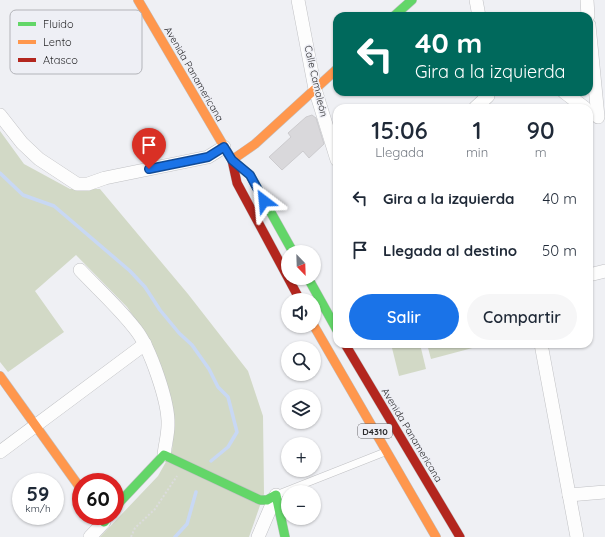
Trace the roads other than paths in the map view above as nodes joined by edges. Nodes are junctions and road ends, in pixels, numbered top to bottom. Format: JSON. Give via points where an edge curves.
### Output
{"nodes":[{"id":1,"x":138,"y":0,"type":"edge"},
{"id":2,"x":298,"y":0,"type":"edge"},
{"id":3,"x":412,"y":0,"type":"edge"},
{"id":4,"x":476,"y":0,"type":"edge"},
{"id":5,"x":587,"y":0,"type":"edge"},
{"id":6,"x":398,"y":12,"type":"edge"},
{"id":7,"x":478,"y":12,"type":"edge"},
{"id":8,"x":588,"y":12,"type":"edge"},
{"id":9,"x":593,"y":72,"type":"edge"},
{"id":10,"x":333,"y":73,"type":"edge"},
{"id":11,"x":315,"y":89,"type":"junction"},
{"id":12,"x":569,"y":96,"type":"edge"},
{"id":13,"x":580,"y":104,"type":"edge"},
{"id":14,"x":0,"y":115,"type":"edge"},
{"id":15,"x":597,"y":118,"type":"edge"},
{"id":16,"x":224,"y":147,"type":"junction"},
{"id":17,"x":333,"y":147,"type":"edge"},
{"id":18,"x":232,"y":160,"type":"junction"},
{"id":19,"x":289,"y":245,"type":"edge"},
{"id":20,"x":80,"y":270,"type":"dead end"},
{"id":21,"x":605,"y":271,"type":"edge"},
{"id":22,"x":593,"y":274,"type":"edge"},
{"id":23,"x":312,"y":285,"type":"edge"},
{"id":24,"x":296,"y":293,"type":"edge"},
{"id":25,"x":333,"y":321,"type":"edge"},
{"id":26,"x":318,"y":333,"type":"edge"},
{"id":27,"x":145,"y":344,"type":"junction"},
{"id":28,"x":347,"y":348,"type":"edge"},
{"id":29,"x":542,"y":348,"type":"edge"},
{"id":30,"x":0,"y":376,"type":"edge"},
{"id":31,"x":35,"y":425,"type":"junction"},
{"id":32,"x":0,"y":452,"type":"edge"},
{"id":33,"x":387,"y":452,"type":"junction"},
{"id":34,"x":164,"y":455,"type":"junction"},
{"id":35,"x":72,"y":476,"type":"edge"},
{"id":36,"x":605,"y":492,"type":"edge"},
{"id":37,"x":276,"y":495,"type":"junction"},
{"id":38,"x":569,"y":495,"type":"junction"},
{"id":39,"x":124,"y":498,"type":"edge"},
{"id":40,"x":99,"y":525,"type":"edge"},
{"id":41,"x":90,"y":537,"type":"edge"},
{"id":42,"x":258,"y":537,"type":"edge"},
{"id":43,"x":285,"y":537,"type":"edge"},
{"id":44,"x":436,"y":537,"type":"edge"},
{"id":45,"x":460,"y":537,"type":"edge"},
{"id":46,"x":577,"y":537,"type":"edge"}],
"edges":[{"from":1,"to":16,"type":"main road","name":"Avenida Panamericana"},
{"from":2,"to":11,"type":"street","name":"Calle Camaleón"},
{"from":3,"to":6,"type":"main road"},
{"from":4,"to":7,"type":"street"},
{"from":5,"to":8,"type":"street"},
{"from":9,"to":15,"type":"street"},
{"from":10,"to":11,"type":"main road"},
{"from":11,"to":17,"type":"street","name":"Calle Camaleón"},
{"from":11,"to":18,"type":"main road","via":[[255,144]]},
{"from":12,"to":13,"type":"street"},
{"from":14,"to":16,"type":"street","via":[[22,143],[39,159],[77,184],[88,184],[105,178],[208,157]]},
{"from":16,"to":18,"type":"main road","name":"Avenida Panamericana"},
{"from":18,"to":19,"type":"main road","name":"Avenida Panamericana","via":[[250,175]]},
{"from":18,"to":24,"type":"main road","name":"Avenida Panamericana","via":[[236,183]]},
{"from":20,"to":27,"type":"street","via":[[136,330]]},
{"from":21,"to":22,"type":"street"},
{"from":23,"to":25,"type":"main road"},
{"from":26,"to":33,"type":"main road","number":"D4310"},
{"from":27,"to":31,"type":"street"},
{"from":27,"to":34,"type":"street","via":[[167,412]]},
{"from":28,"to":45,"type":"main road","name":"Avenida Panamericana","number":"D4310"},
{"from":29,"to":38,"type":"street"},
{"from":30,"to":31,"type":"main road"},
{"from":31,"to":32,"type":"street"},
{"from":31,"to":35,"type":"main road"},
{"from":33,"to":37,"type":"lane"},
{"from":33,"to":44,"type":"main road","number":"D4310"},
{"from":34,"to":37,"type":"main road","via":[[260,500],[267,500]]},
{"from":34,"to":39,"type":"main road"},
{"from":36,"to":38,"type":"street"},
{"from":37,"to":42,"type":"street"},
{"from":37,"to":43,"type":"main road"},
{"from":38,"to":46,"type":"street"},
{"from":40,"to":41,"type":"street"}]}
